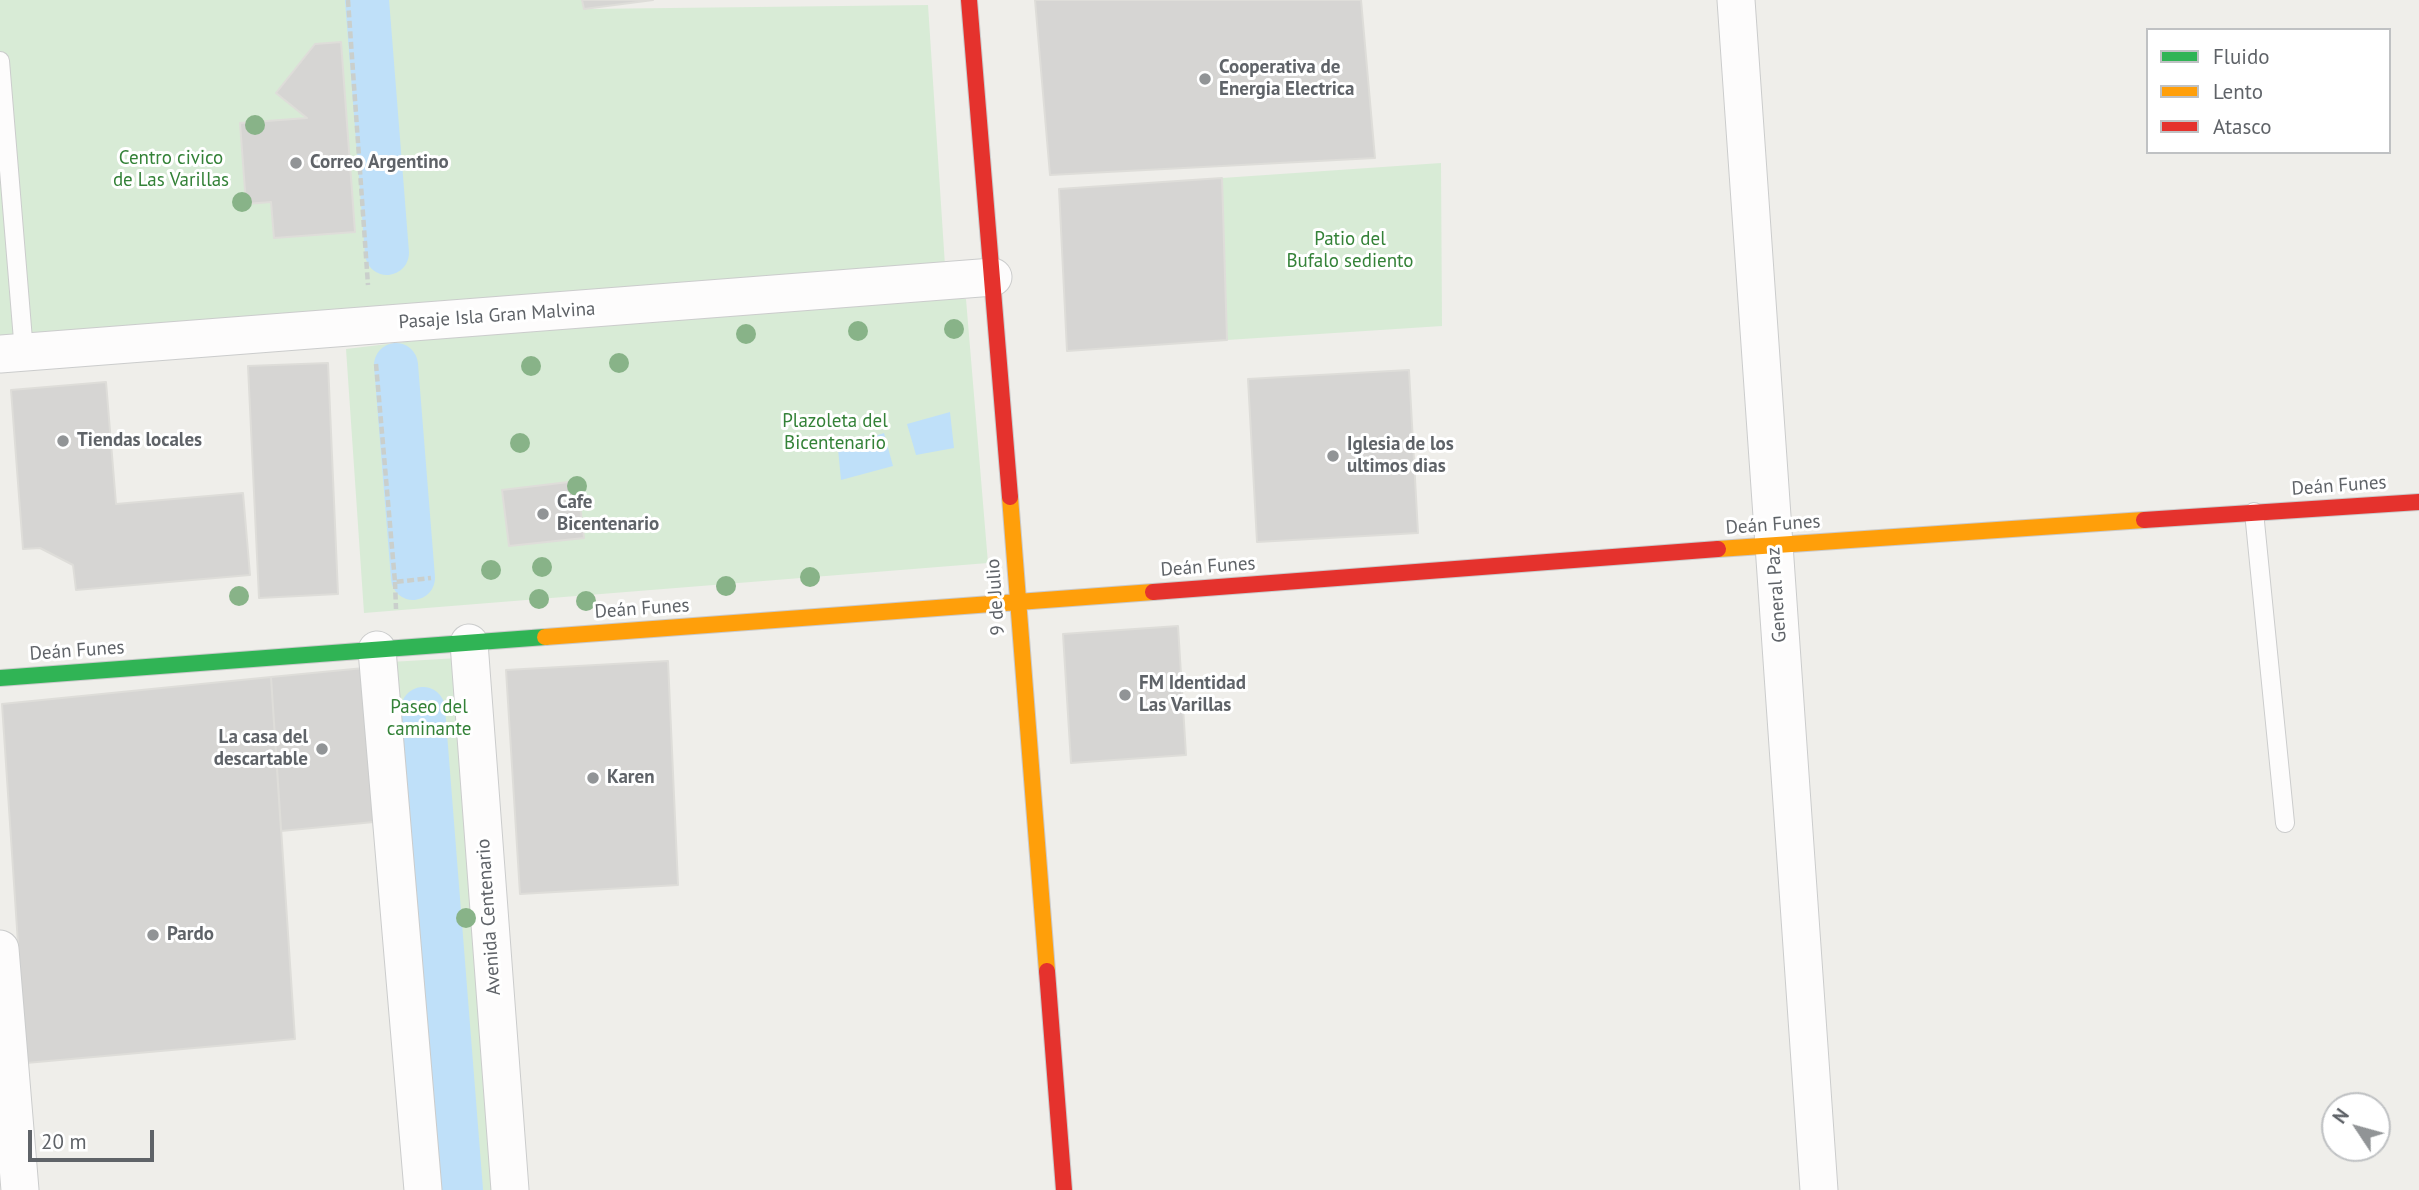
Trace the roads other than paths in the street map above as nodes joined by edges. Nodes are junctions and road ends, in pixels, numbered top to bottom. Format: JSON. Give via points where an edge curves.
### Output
{"nodes":[{"id":1,"x":970,"y":0,"type":"edge"},
{"id":2,"x":1736,"y":0,"type":"edge"},
{"id":3,"x":0,"y":61,"type":"edge"},
{"id":4,"x":993,"y":277,"type":"junction"},
{"id":5,"x":12,"y":353,"type":"edge"},
{"id":6,"x":2419,"y":502,"type":"edge"},
{"id":7,"x":2254,"y":512,"type":"junction"},
{"id":8,"x":1774,"y":545,"type":"junction"},
{"id":9,"x":1017,"y":603,"type":"junction"},
{"id":10,"x":469,"y":643,"type":"junction"},
{"id":11,"x":377,"y":650,"type":"junction"},
{"id":12,"x":0,"y":678,"type":"edge"},
{"id":13,"x":2285,"y":823,"type":"dead end"},
{"id":14,"x":0,"y":949,"type":"edge"},
{"id":15,"x":20,"y":1190,"type":"edge"},
{"id":16,"x":423,"y":1190,"type":"edge"},
{"id":17,"x":510,"y":1190,"type":"edge"},
{"id":18,"x":1064,"y":1190,"type":"edge"},
{"id":19,"x":1819,"y":1190,"type":"edge"}],
"edges":[{"from":1,"to":4,"type":"street","name":"9 de Julio"},
{"from":2,"to":8,"type":"street","name":"General Paz"},
{"from":3,"to":5,"type":"lane"},
{"from":4,"to":5,"type":"street","name":"Pasaje Isla Gran Malvina"},
{"from":4,"to":9,"type":"street","name":"9 de Julio"},
{"from":6,"to":7,"type":"street","name":"Deán Funes"},
{"from":7,"to":8,"type":"street","name":"Deán Funes"},
{"from":7,"to":13,"type":"lane"},
{"from":8,"to":9,"type":"street","name":"Deán Funes"},
{"from":8,"to":19,"type":"street","name":"General Paz"},
{"from":9,"to":10,"type":"street","name":"Deán Funes"},
{"from":9,"to":18,"type":"street","name":"9 de Julio"},
{"from":10,"to":11,"type":"street","name":"Deán Funes"},
{"from":10,"to":17,"type":"street","name":"Avenida Centenario"},
{"from":11,"to":12,"type":"street","name":"Deán Funes"},
{"from":11,"to":16,"type":"street"},
{"from":14,"to":15,"type":"street"}]}
